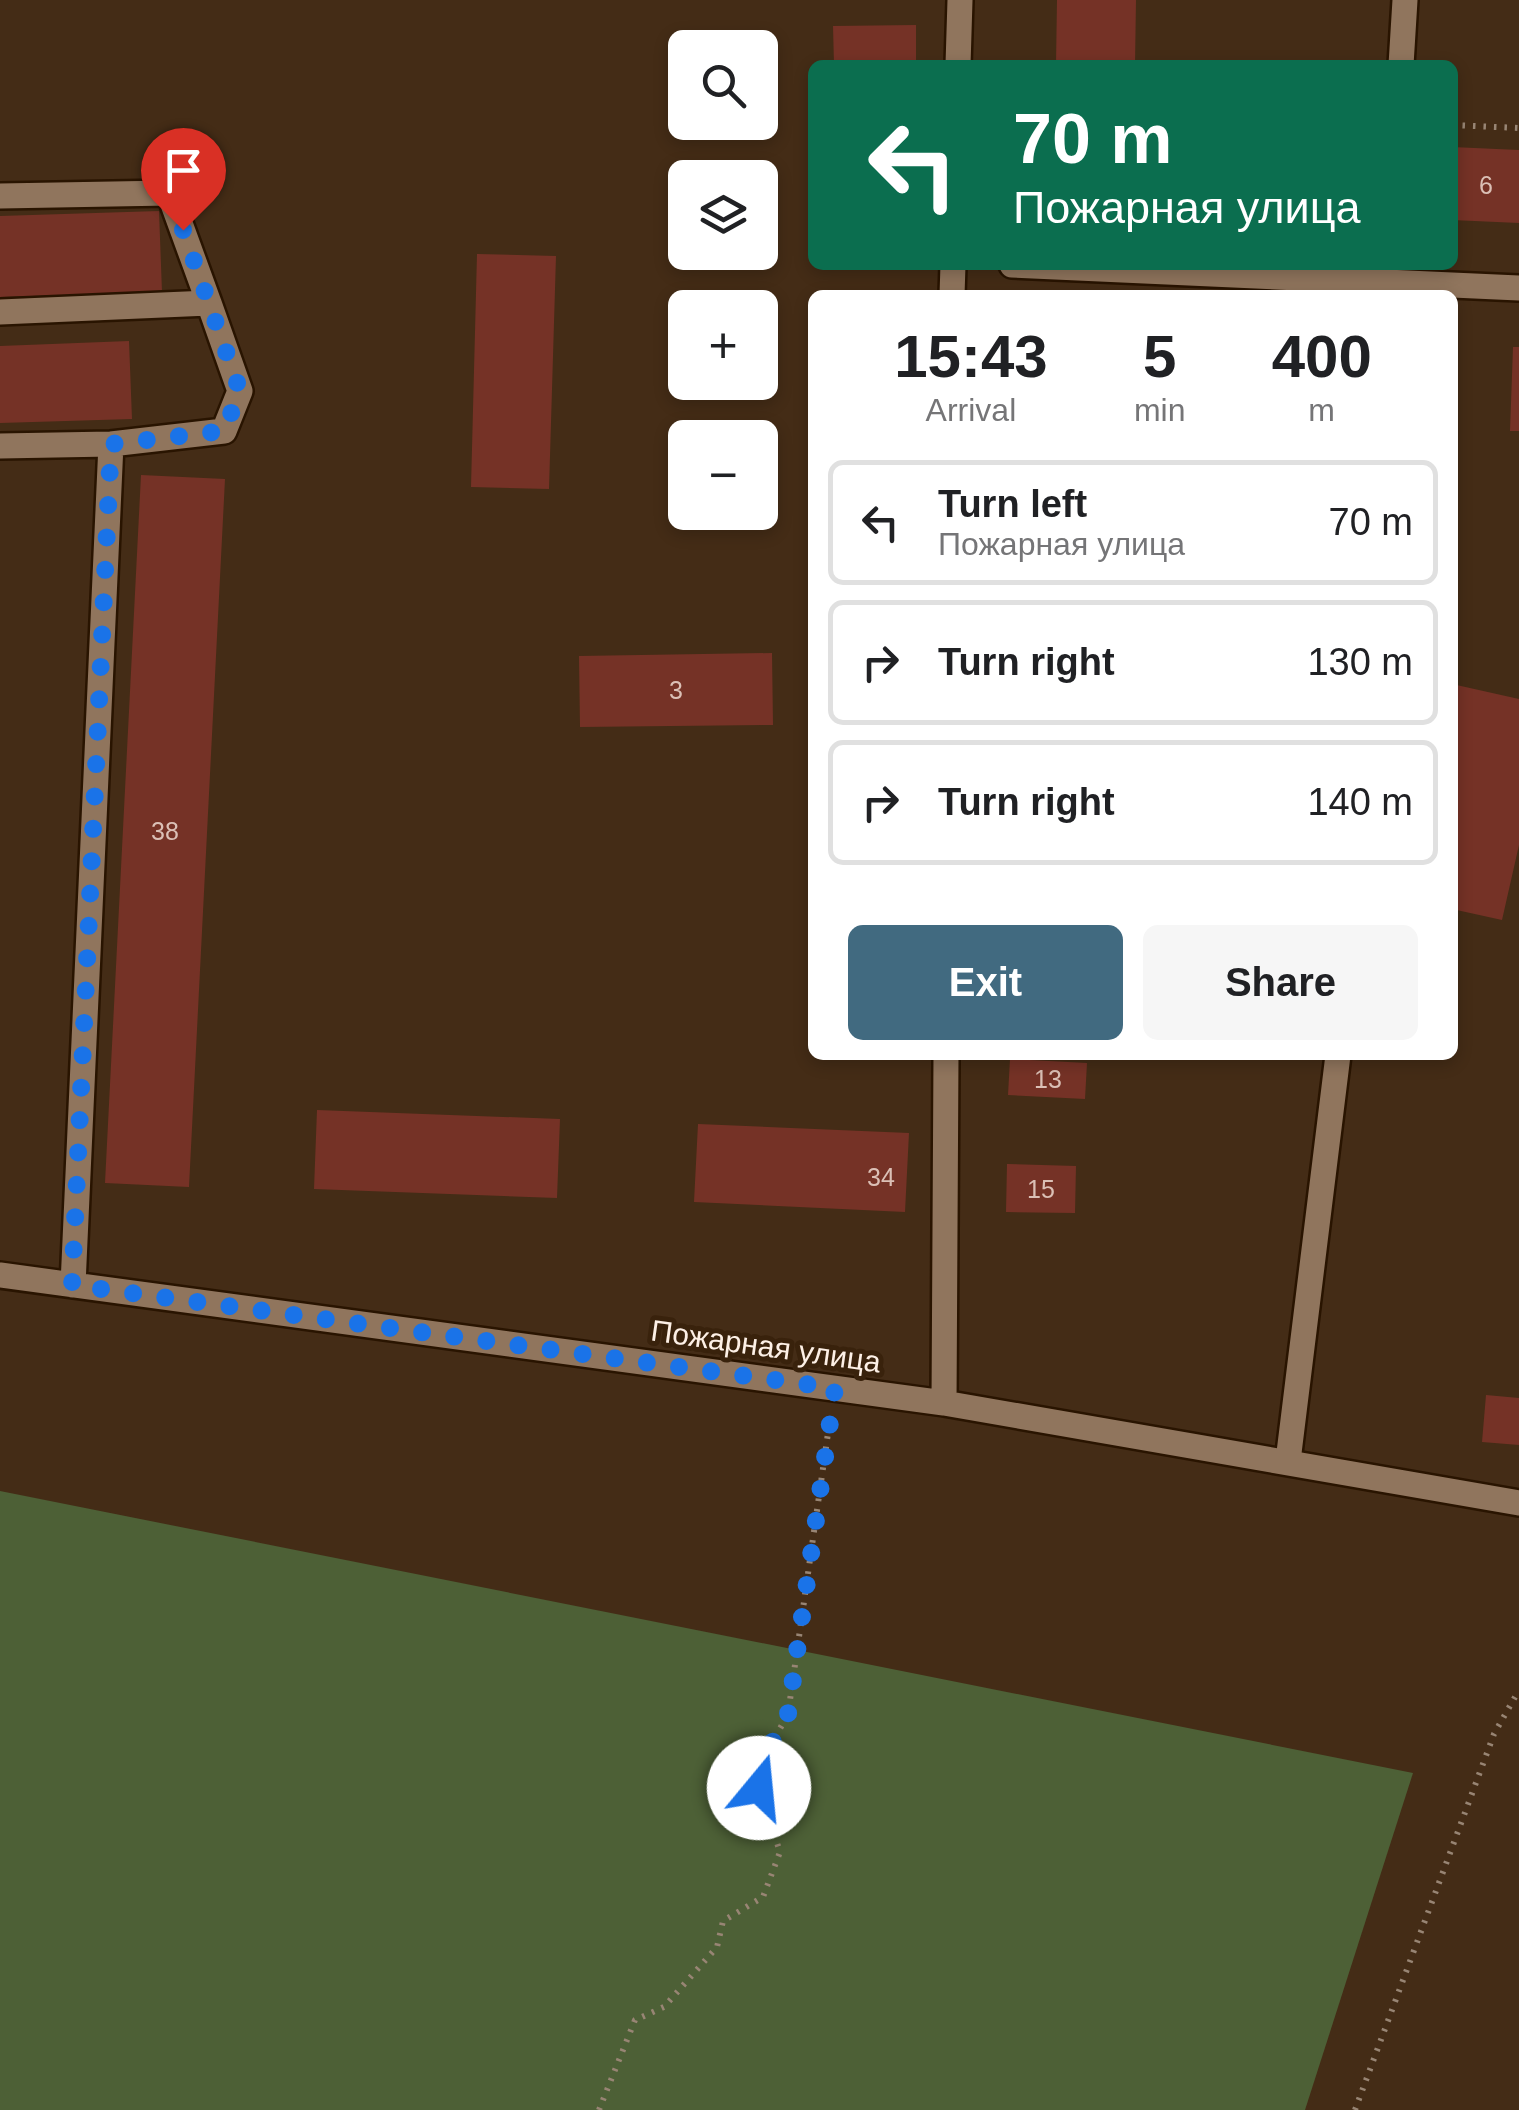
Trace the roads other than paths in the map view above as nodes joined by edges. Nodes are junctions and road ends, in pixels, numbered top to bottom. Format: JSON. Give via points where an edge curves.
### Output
{"nodes":[{"id":1,"x":960,"y":0,"type":"edge"},
{"id":2,"x":1404,"y":0,"type":"edge"},
{"id":3,"x":958,"y":60,"type":"edge"},
{"id":4,"x":1401,"y":60,"type":"edge"},
{"id":5,"x":0,"y":196,"type":"edge"},
{"id":6,"x":1122,"y":270,"type":"edge"},
{"id":7,"x":1519,"y":288,"type":"edge"},
{"id":8,"x":210,"y":303,"type":"junction"},
{"id":9,"x":0,"y":312,"type":"edge"},
{"id":10,"x":111,"y":444,"type":"junction"},
{"id":11,"x":0,"y":446,"type":"edge"},
{"id":12,"x":946,"y":1060,"type":"edge"},
{"id":13,"x":1337,"y":1060,"type":"edge"},
{"id":14,"x":0,"y":1275,"type":"edge"},
{"id":15,"x":72,"y":1285,"type":"junction"},
{"id":16,"x":944,"y":1403,"type":"junction"},
{"id":17,"x":1288,"y":1461,"type":"junction"},
{"id":18,"x":1519,"y":1503,"type":"edge"}],
"edges":[{"from":1,"to":3,"type":"street"},
{"from":2,"to":4,"type":"street"},
{"from":5,"to":8,"type":"street","via":[[169,193]]},
{"from":6,"to":7,"type":"street"},
{"from":8,"to":9,"type":"street"},
{"from":8,"to":10,"type":"street","via":[[240,391],[224,431]]},
{"from":10,"to":11,"type":"street"},
{"from":10,"to":15,"type":"street"},
{"from":12,"to":16,"type":"street"},
{"from":13,"to":17,"type":"street"},
{"from":14,"to":15,"type":"street","name":"Пожарная улица"},
{"from":15,"to":16,"type":"street","name":"Пожарная улица"},
{"from":16,"to":17,"type":"street","name":"Пожарная улица"},
{"from":17,"to":18,"type":"street","name":"Пожарная улица"}]}
